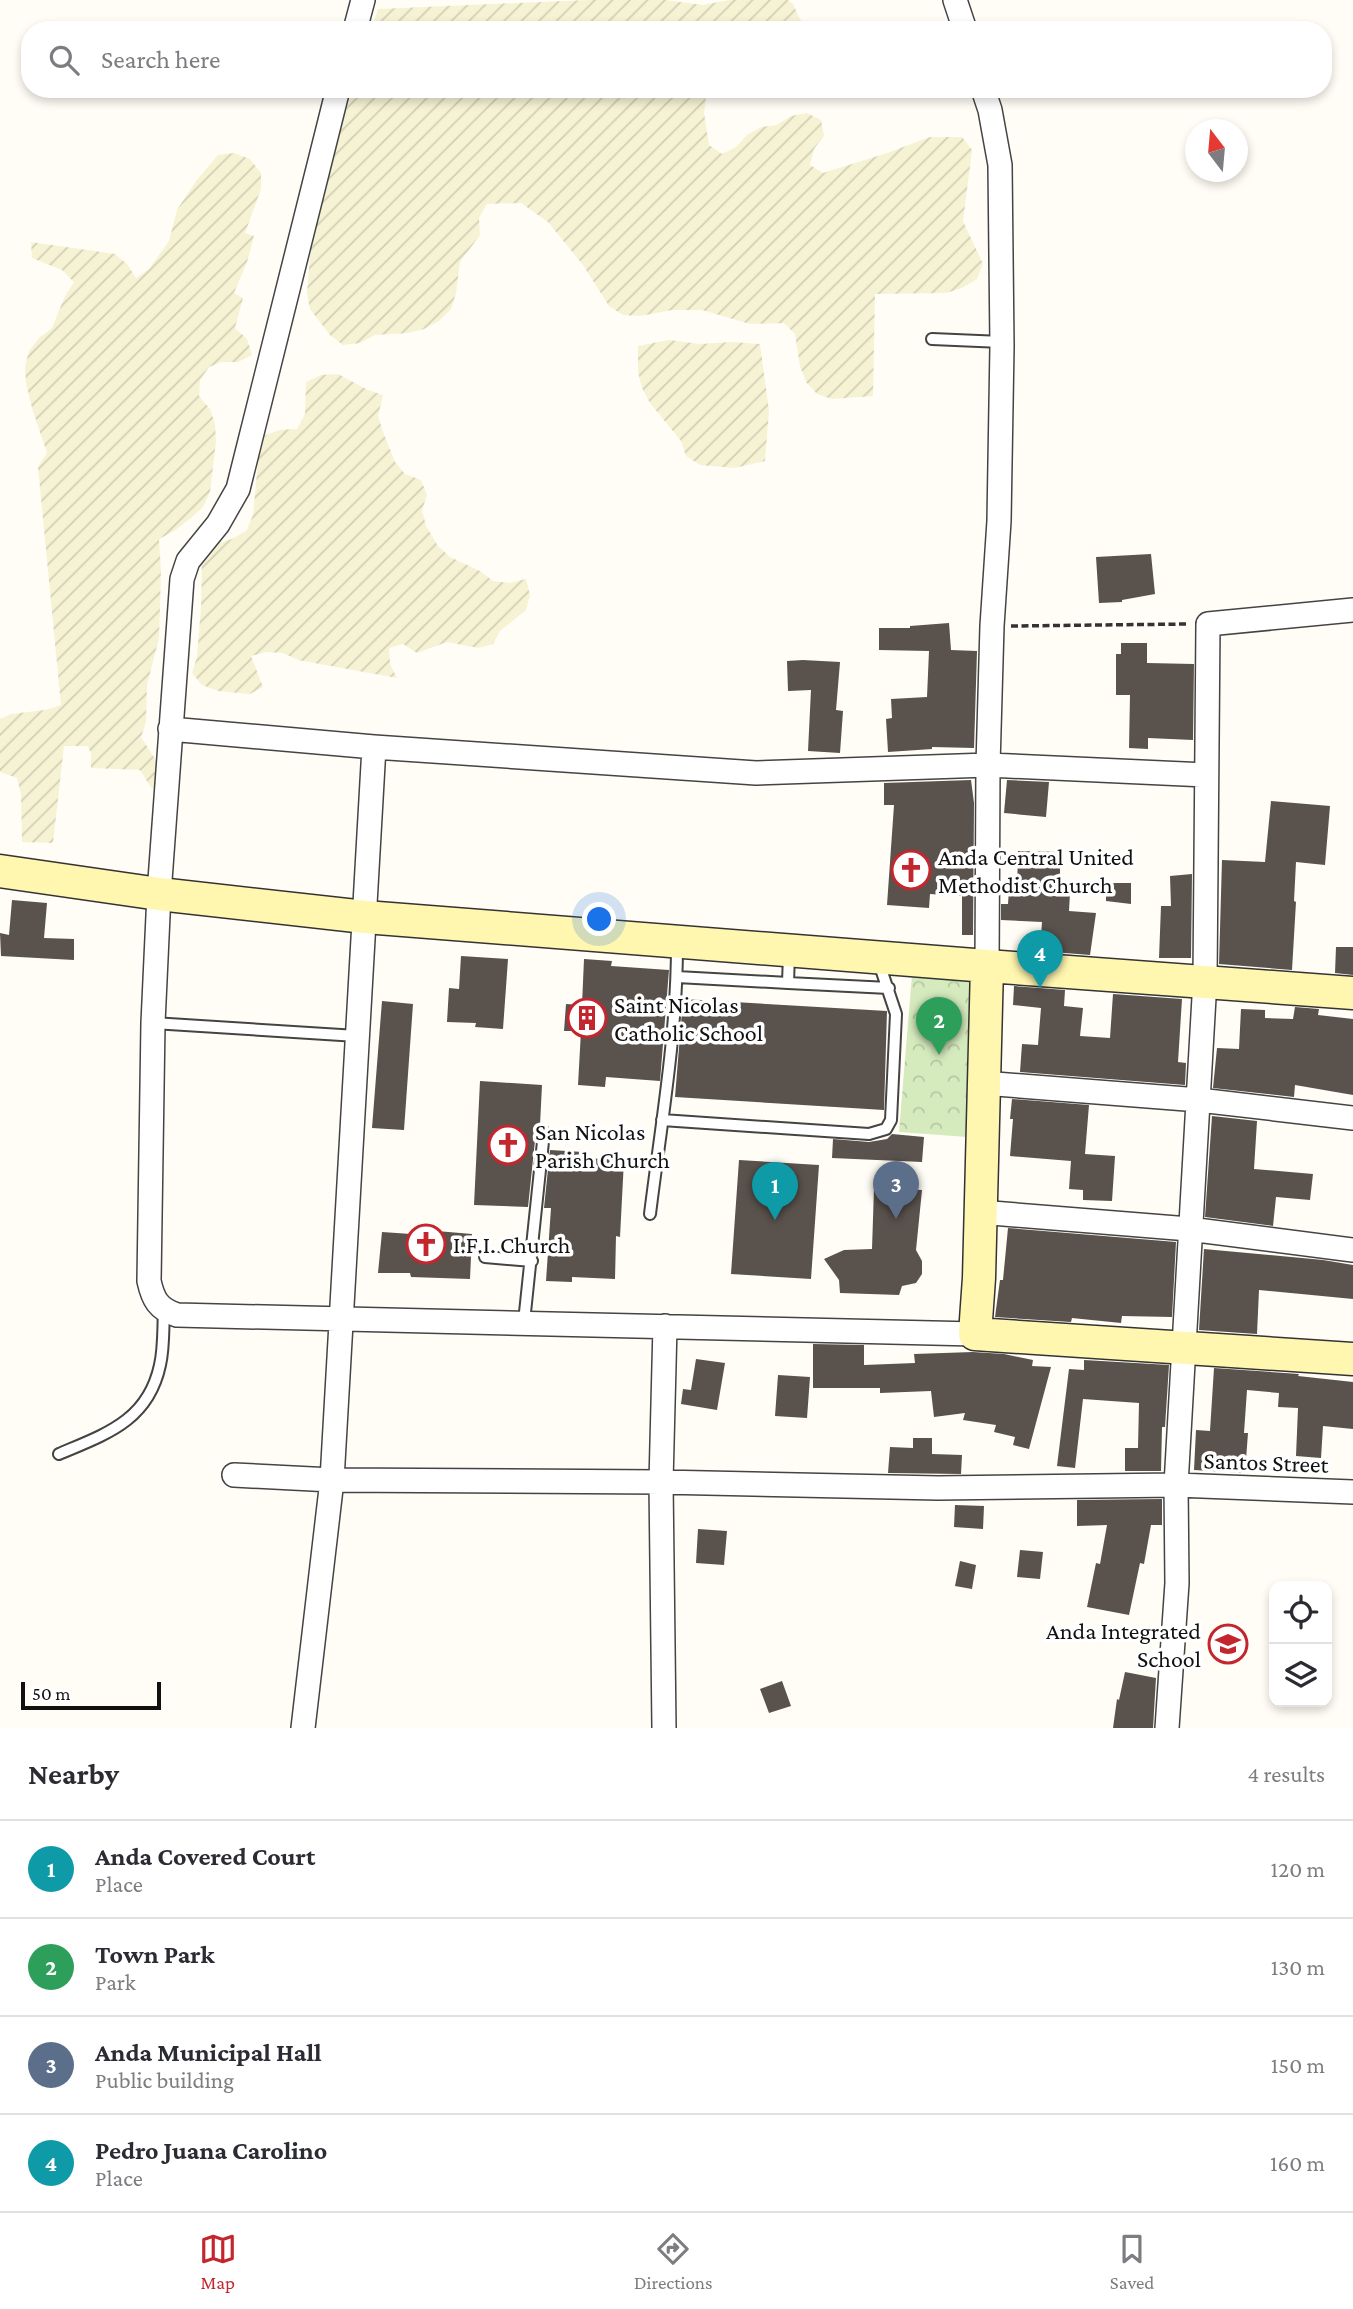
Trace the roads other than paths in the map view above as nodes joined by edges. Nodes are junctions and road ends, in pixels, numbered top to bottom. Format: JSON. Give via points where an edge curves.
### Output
{"nodes":[{"id":1,"x":363,"y":0,"type":"edge"},
{"id":2,"x":955,"y":0,"type":"edge"},
{"id":3,"x":357,"y":21,"type":"edge"},
{"id":4,"x":962,"y":21,"type":"edge"},
{"id":5,"x":336,"y":98,"type":"edge"},
{"id":6,"x":987,"y":98,"type":"edge"},
{"id":7,"x":932,"y":339,"type":"dead end"},
{"id":8,"x":1002,"y":342,"type":"junction"},
{"id":9,"x":1353,"y":610,"type":"edge"},
{"id":10,"x":170,"y":729,"type":"junction"},
{"id":11,"x":374,"y":747,"type":"junction"},
{"id":12,"x":988,"y":765,"type":"junction"},
{"id":13,"x":1206,"y":775,"type":"junction"},
{"id":14,"x":0,"y":871,"type":"edge"},
{"id":15,"x":159,"y":894,"type":"junction"},
{"id":16,"x":365,"y":917,"type":"junction"},
{"id":17,"x":677,"y":942,"type":"junction"},
{"id":18,"x":789,"y":950,"type":"junction"},
{"id":19,"x":878,"y":957,"type":"junction"},
{"id":20,"x":986,"y":966,"type":"junction"},
{"id":21,"x":677,"y":976,"type":"junction"},
{"id":22,"x":1205,"y":980,"type":"junction"},
{"id":23,"x":788,"y":983,"type":"junction"},
{"id":24,"x":889,"y":988,"type":"junction"},
{"id":25,"x":1353,"y":993,"type":"edge"},
{"id":26,"x":153,"y":1023,"type":"junction"},
{"id":27,"x":357,"y":1036,"type":"junction"},
{"id":28,"x":983,"y":1083,"type":"junction"},
{"id":29,"x":1199,"y":1100,"type":"junction"},
{"id":30,"x":1353,"y":1118,"type":"edge"},
{"id":31,"x":662,"y":1120,"type":"junction"},
{"id":32,"x":544,"y":1132,"type":"dead end"},
{"id":33,"x":979,"y":1212,"type":"junction"},
{"id":34,"x":650,"y":1214,"type":"dead end"},
{"id":35,"x":1189,"y":1229,"type":"junction"},
{"id":36,"x":1353,"y":1250,"type":"edge"},
{"id":37,"x":485,"y":1257,"type":"dead end"},
{"id":38,"x":532,"y":1261,"type":"junction"},
{"id":39,"x":164,"y":1311,"type":"junction"},
{"id":40,"x":340,"y":1319,"type":"junction"},
{"id":41,"x":524,"y":1322,"type":"junction"},
{"id":42,"x":665,"y":1326,"type":"junction"},
{"id":43,"x":975,"y":1334,"type":"junction"},
{"id":44,"x":1185,"y":1349,"type":"junction"},
{"id":45,"x":1353,"y":1359,"type":"edge"},
{"id":46,"x":59,"y":1454,"type":"dead end"},
{"id":47,"x":234,"y":1475,"type":"dead end"},
{"id":48,"x":332,"y":1480,"type":"junction"},
{"id":49,"x":661,"y":1482,"type":"junction"},
{"id":50,"x":1176,"y":1485,"type":"junction"},
{"id":51,"x":1353,"y":1492,"type":"edge"},
{"id":52,"x":303,"y":1728,"type":"edge"},
{"id":53,"x":664,"y":1728,"type":"edge"},
{"id":54,"x":1167,"y":1728,"type":"edge"}],
"edges":[{"from":1,"to":3,"type":"street"},
{"from":2,"to":4,"type":"street"},
{"from":5,"to":10,"type":"street","via":[[238,489],[218,524],[188,561],[182,579]]},
{"from":6,"to":8,"type":"street","via":[[1000,165]]},
{"from":7,"to":8,"type":"lane"},
{"from":8,"to":12,"type":"street"},
{"from":9,"to":13,"type":"street","via":[[1208,624]]},
{"from":10,"to":11,"type":"street"},
{"from":10,"to":15,"type":"street"},
{"from":11,"to":12,"type":"street","via":[[756,773]]},
{"from":11,"to":16,"type":"street"},
{"from":12,"to":13,"type":"street"},
{"from":12,"to":20,"type":"street"},
{"from":13,"to":22,"type":"street"},
{"from":14,"to":15,"type":"main road"},
{"from":15,"to":16,"type":"main road"},
{"from":15,"to":26,"type":"street"},
{"from":16,"to":17,"type":"main road"},
{"from":16,"to":27,"type":"street"},
{"from":17,"to":18,"type":"main road"},
{"from":17,"to":21,"type":"lane"},
{"from":18,"to":19,"type":"main road"},
{"from":18,"to":23,"type":"lane"},
{"from":19,"to":20,"type":"main road"},
{"from":19,"to":24,"type":"lane"},
{"from":20,"to":22,"type":"main road"},
{"from":20,"to":28,"type":"main road"},
{"from":21,"to":23,"type":"lane"},
{"from":21,"to":31,"type":"lane"},
{"from":22,"to":25,"type":"main road"},
{"from":22,"to":29,"type":"street"},
{"from":23,"to":24,"type":"lane"},
{"from":24,"to":31,"type":"lane","via":[[896,1014],[891,1120],[883,1131],[824,1132]]},
{"from":26,"to":27,"type":"lane"},
{"from":26,"to":39,"type":"street","via":[[149,1281],[152,1295]]},
{"from":27,"to":40,"type":"street"},
{"from":28,"to":29,"type":"street"},
{"from":28,"to":33,"type":"main road"},
{"from":29,"to":30,"type":"street"},
{"from":29,"to":35,"type":"street"},
{"from":31,"to":34,"type":"lane"},
{"from":32,"to":38,"type":"lane"},
{"from":33,"to":35,"type":"street"},
{"from":33,"to":43,"type":"main road"},
{"from":35,"to":36,"type":"street"},
{"from":35,"to":44,"type":"street"},
{"from":37,"to":38,"type":"lane"},
{"from":38,"to":41,"type":"lane"},
{"from":39,"to":40,"type":"street"},
{"from":39,"to":46,"type":"lane","via":[[161,1363],[144,1405],[106,1434]]},
{"from":40,"to":41,"type":"street"},
{"from":40,"to":48,"type":"street"},
{"from":41,"to":42,"type":"street"},
{"from":42,"to":43,"type":"street"},
{"from":42,"to":49,"type":"street"},
{"from":43,"to":44,"type":"main road"},
{"from":44,"to":45,"type":"main road"},
{"from":44,"to":50,"type":"street"},
{"from":47,"to":48,"type":"street","name":"Santos Street"},
{"from":48,"to":49,"type":"street","name":"Santos Street"},
{"from":48,"to":52,"type":"street"},
{"from":49,"to":50,"type":"street","name":"Santos Street","via":[[938,1488]]},
{"from":49,"to":53,"type":"street"},
{"from":50,"to":51,"type":"street","name":"Santos Street"},
{"from":50,"to":54,"type":"street","via":[[1177,1583]]}]}
